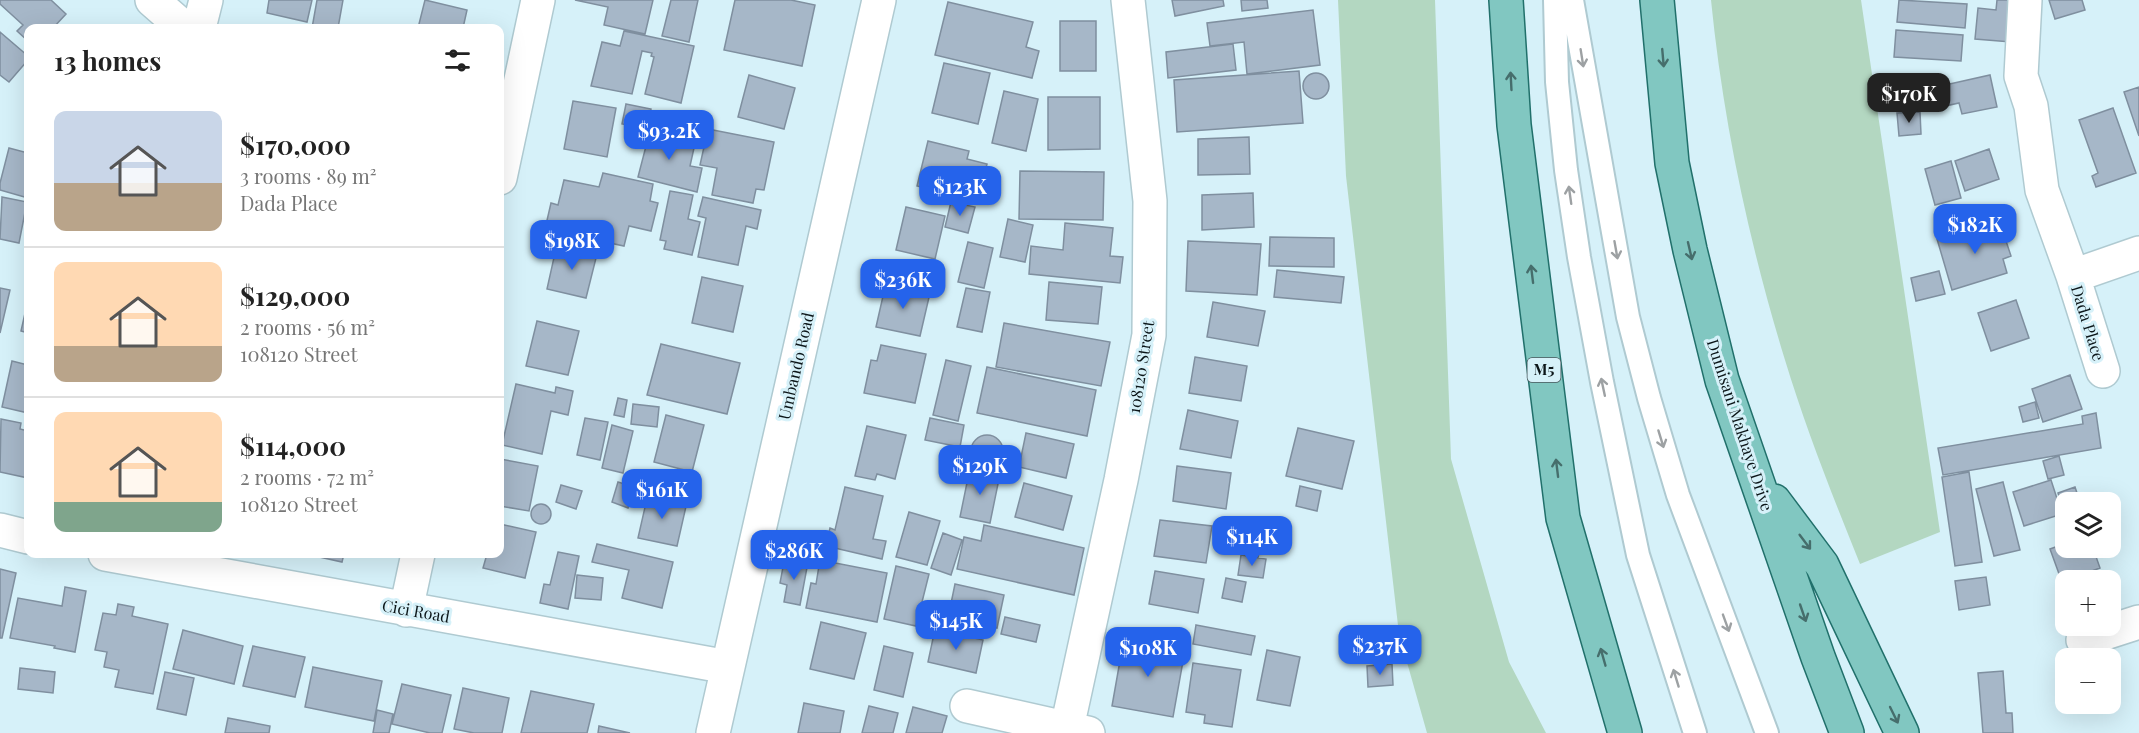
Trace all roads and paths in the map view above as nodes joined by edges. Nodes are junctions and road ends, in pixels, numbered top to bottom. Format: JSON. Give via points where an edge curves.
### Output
{"nodes":[{"id":1,"x":152,"y":0,"type":"edge"},
{"id":2,"x":206,"y":0,"type":"edge"},
{"id":3,"x":538,"y":0,"type":"edge"},
{"id":4,"x":879,"y":0,"type":"edge"},
{"id":5,"x":1128,"y":0,"type":"edge"},
{"id":6,"x":1506,"y":0,"type":"edge"},
{"id":7,"x":1555,"y":0,"type":"edge"},
{"id":8,"x":1572,"y":0,"type":"edge"},
{"id":9,"x":1657,"y":0,"type":"edge"},
{"id":10,"x":2025,"y":0,"type":"edge"},
{"id":11,"x":179,"y":24,"type":"edge"},
{"id":12,"x":201,"y":24,"type":"edge"},
{"id":13,"x":504,"y":159,"type":"edge"},
{"id":14,"x":2139,"y":253,"type":"edge"},
{"id":15,"x":2073,"y":276,"type":"junction"},
{"id":16,"x":2103,"y":371,"type":"dead end"},
{"id":17,"x":1757,"y":478,"type":"junction"},
{"id":18,"x":0,"y":530,"type":"edge"},
{"id":19,"x":24,"y":536,"type":"edge"},
{"id":20,"x":126,"y":558,"type":"edge"},
{"id":21,"x":417,"y":558,"type":"edge"},
{"id":22,"x":406,"y":610,"type":"junction"},
{"id":23,"x":2139,"y":622,"type":"edge"},
{"id":24,"x":2083,"y":640,"type":"dead end"},
{"id":25,"x":728,"y":667,"type":"junction"},
{"id":26,"x":967,"y":706,"type":"dead end"},
{"id":27,"x":1077,"y":730,"type":"edge"},
{"id":28,"x":713,"y":733,"type":"edge"},
{"id":29,"x":1625,"y":733,"type":"edge"},
{"id":30,"x":1695,"y":733,"type":"edge"},
{"id":31,"x":1767,"y":733,"type":"edge"},
{"id":32,"x":1847,"y":733,"type":"edge"},
{"id":33,"x":1902,"y":733,"type":"edge"}],
"edges":[{"from":1,"to":11,"type":"street"},
{"from":2,"to":12,"type":"street"},
{"from":3,"to":13,"type":"street"},
{"from":4,"to":25,"type":"street","name":"Umbando Road"},
{"from":5,"to":27,"type":"street","name":"108120 Street","via":[[1150,201],[1149,335]]},
{"from":29,"to":6,"type":"main road","number":"M5","one_way":true,"via":[[1563,518],[1514,124]]},
{"from":30,"to":7,"type":"lane","one_way":true,"via":[[1638,555],[1602,382],[1566,170],[1557,82]]},
{"from":8,"to":31,"type":"lane","one_way":true,"via":[[1628,317],[1649,398],[1678,495]]},
{"from":9,"to":17,"type":"main road","name":"Dumisani Makhaye Drive","one_way":true,"via":[[1672,163],[1683,217],[1722,380]]},
{"from":10,"to":15,"type":"street","name":"Dada Place","via":[[2020,76],[2031,106],[2042,190]]},
{"from":14,"to":15,"type":"street","name":"Dada Place"},
{"from":15,"to":16,"type":"street","name":"Dada Place"},
{"from":17,"to":32,"type":"main road","name":"Dumisani Makhaye Drive","one_way":true},
{"from":17,"to":33,"type":"main road","one_way":true,"via":[[1822,565]]},
{"from":18,"to":19,"type":"street"},
{"from":20,"to":22,"type":"street","name":"Cici Road"},
{"from":21,"to":22,"type":"street"},
{"from":22,"to":25,"type":"street","name":"Cici Road"},
{"from":23,"to":24,"type":"street"},
{"from":25,"to":28,"type":"street","name":"Umbando Road"},
{"from":26,"to":27,"type":"street","name":"108120 Street"}]}
